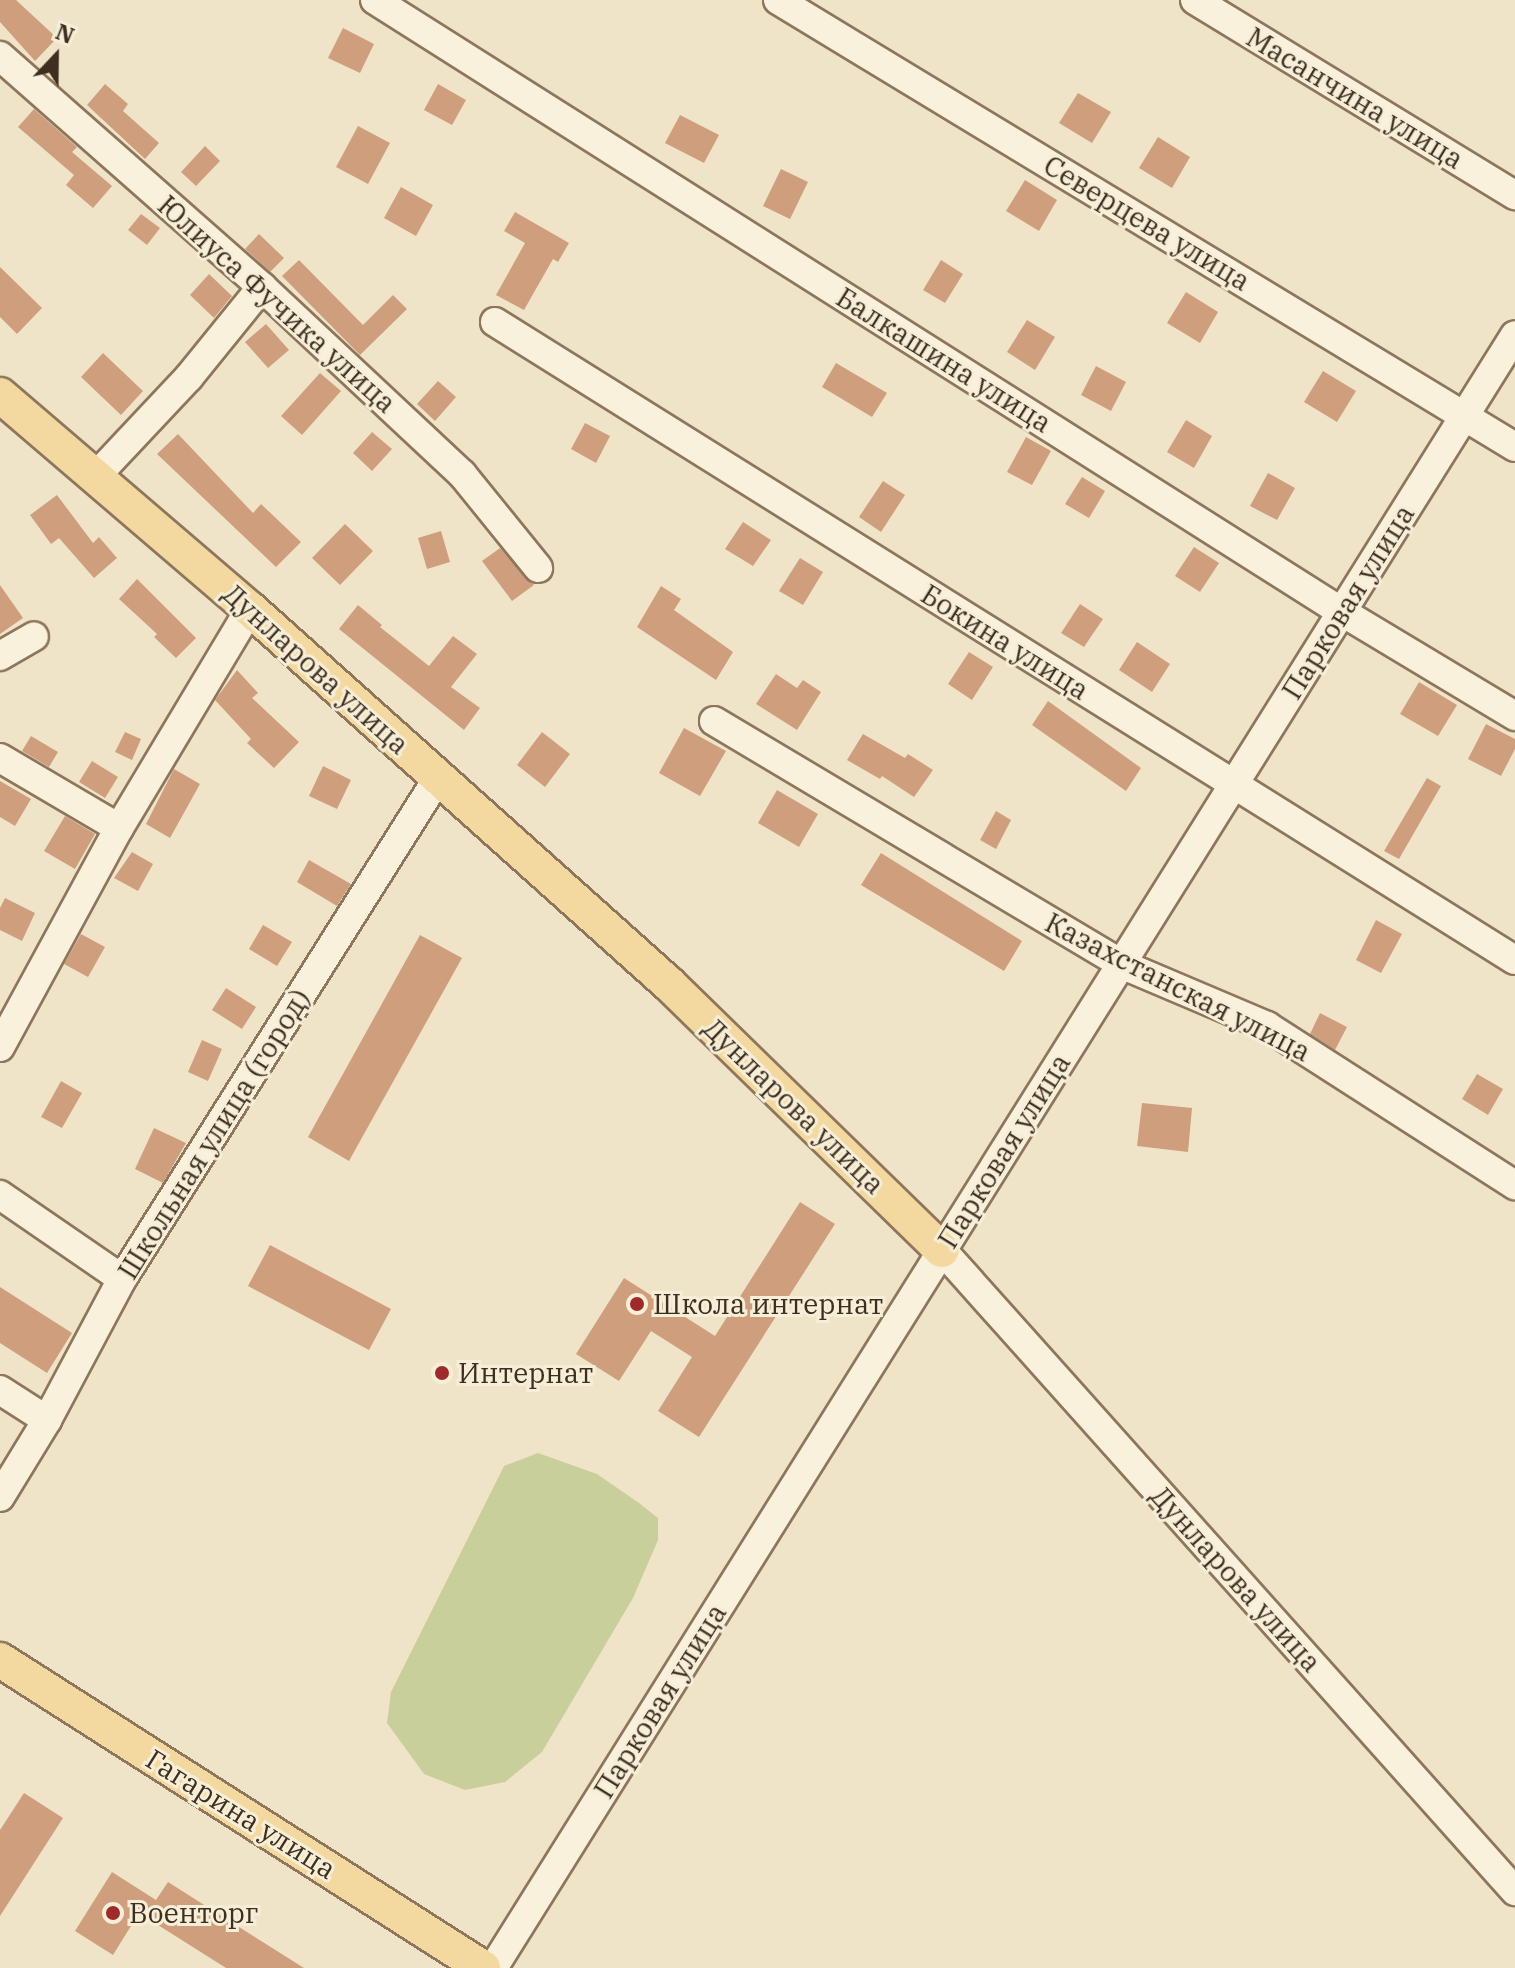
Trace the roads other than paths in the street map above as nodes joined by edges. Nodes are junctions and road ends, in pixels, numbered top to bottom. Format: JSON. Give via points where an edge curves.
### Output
{"nodes":[{"id":1,"x":375,"y":0,"type":"edge"},
{"id":2,"x":778,"y":0,"type":"edge"},
{"id":3,"x":1195,"y":0,"type":"edge"},
{"id":4,"x":0,"y":56,"type":"edge"},
{"id":5,"x":1515,"y":195,"type":"edge"},
{"id":6,"x":262,"y":287,"type":"junction"},
{"id":7,"x":495,"y":322,"type":"dead end"},
{"id":8,"x":1515,"y":335,"type":"edge"},
{"id":9,"x":2,"y":399,"type":"edge"},
{"id":10,"x":1465,"y":416,"type":"junction"},
{"id":11,"x":1515,"y":447,"type":"edge"},
{"id":12,"x":97,"y":475,"type":"junction"},
{"id":13,"x":538,"y":568,"type":"dead end"},
{"id":14,"x":250,"y":609,"type":"junction"},
{"id":15,"x":1342,"y":612,"type":"junction"},
{"id":16,"x":34,"y":636,"type":"dead end"},
{"id":17,"x":0,"y":656,"type":"edge"},
{"id":18,"x":1515,"y":716,"type":"edge"},
{"id":19,"x":714,"y":721,"type":"dead end"},
{"id":20,"x":0,"y":758,"type":"edge"},
{"id":21,"x":438,"y":778,"type":"junction"},
{"id":22,"x":1233,"y":785,"type":"junction"},
{"id":23,"x":119,"y":828,"type":"junction"},
{"id":24,"x":1515,"y":960,"type":"edge"},
{"id":25,"x":1121,"y":964,"type":"junction"},
{"id":26,"x":0,"y":1047,"type":"edge"},
{"id":27,"x":1515,"y":1185,"type":"edge"},
{"id":28,"x":0,"y":1195,"type":"edge"},
{"id":29,"x":942,"y":1250,"type":"junction"},
{"id":30,"x":122,"y":1279,"type":"junction"},
{"id":31,"x":0,"y":1390,"type":"edge"},
{"id":32,"x":47,"y":1420,"type":"junction"},
{"id":33,"x":8,"y":1467,"type":"edge"},
{"id":34,"x":0,"y":1497,"type":"edge"},
{"id":35,"x":0,"y":1660,"type":"edge"},
{"id":36,"x":1515,"y":1891,"type":"edge"},
{"id":37,"x":483,"y":1968,"type":"edge"},
{"id":38,"x":493,"y":1968,"type":"edge"}],
"edges":[{"from":1,"to":15,"type":"street","name":"Балкашина улица"},
{"from":2,"to":10,"type":"street","name":"Северцева улица"},
{"from":3,"to":5,"type":"street","name":"Масанчина улица"},
{"from":4,"to":6,"type":"street","name":"Юлиуса Фучика улица"},
{"from":6,"to":12,"type":"street","via":[[189,377]]},
{"from":6,"to":13,"type":"street","name":"Юлиуса Фучика улица","via":[[462,474]]},
{"from":7,"to":22,"type":"street","name":"Бокина улица"},
{"from":8,"to":10,"type":"street","name":"Парковая улица"},
{"from":9,"to":12,"type":"main road","name":"Дунларова улица"},
{"from":10,"to":11,"type":"street","name":"Северцева улица"},
{"from":10,"to":15,"type":"street","name":"Парковая улица"},
{"from":12,"to":14,"type":"main road","name":"Дунларова улица"},
{"from":14,"to":21,"type":"main road","name":"Дунларова улица"},
{"from":14,"to":23,"type":"street"},
{"from":15,"to":18,"type":"street","name":"Балкашина улица"},
{"from":15,"to":22,"type":"street","name":"Парковая улица"},
{"from":16,"to":17,"type":"street"},
{"from":19,"to":25,"type":"street","name":"Казахстанская улица"},
{"from":20,"to":23,"type":"street"},
{"from":21,"to":29,"type":"main road","name":"Дунларова улица","via":[[669,984]]},
{"from":21,"to":30,"type":"street","name":"Школьная улица (город)"},
{"from":22,"to":24,"type":"street","name":"Бокина улица"},
{"from":22,"to":25,"type":"street","name":"Парковая улица"},
{"from":23,"to":26,"type":"street"},
{"from":25,"to":27,"type":"street","name":"Казахстанская улица","via":[[1267,1026]]},
{"from":25,"to":29,"type":"street","name":"Парковая улица"},
{"from":28,"to":30,"type":"street"},
{"from":29,"to":36,"type":"street","name":"Дунларова улица"},
{"from":29,"to":38,"type":"street","name":"Парковая улица"},
{"from":30,"to":32,"type":"street","name":"Школьная улица (город)"},
{"from":31,"to":32,"type":"street"},
{"from":32,"to":33,"type":"street","name":"Школьная улица (город)"},
{"from":33,"to":34,"type":"street","name":"Школьная улица (город)"},
{"from":35,"to":37,"type":"main road","name":"Гагарина улица"}]}
